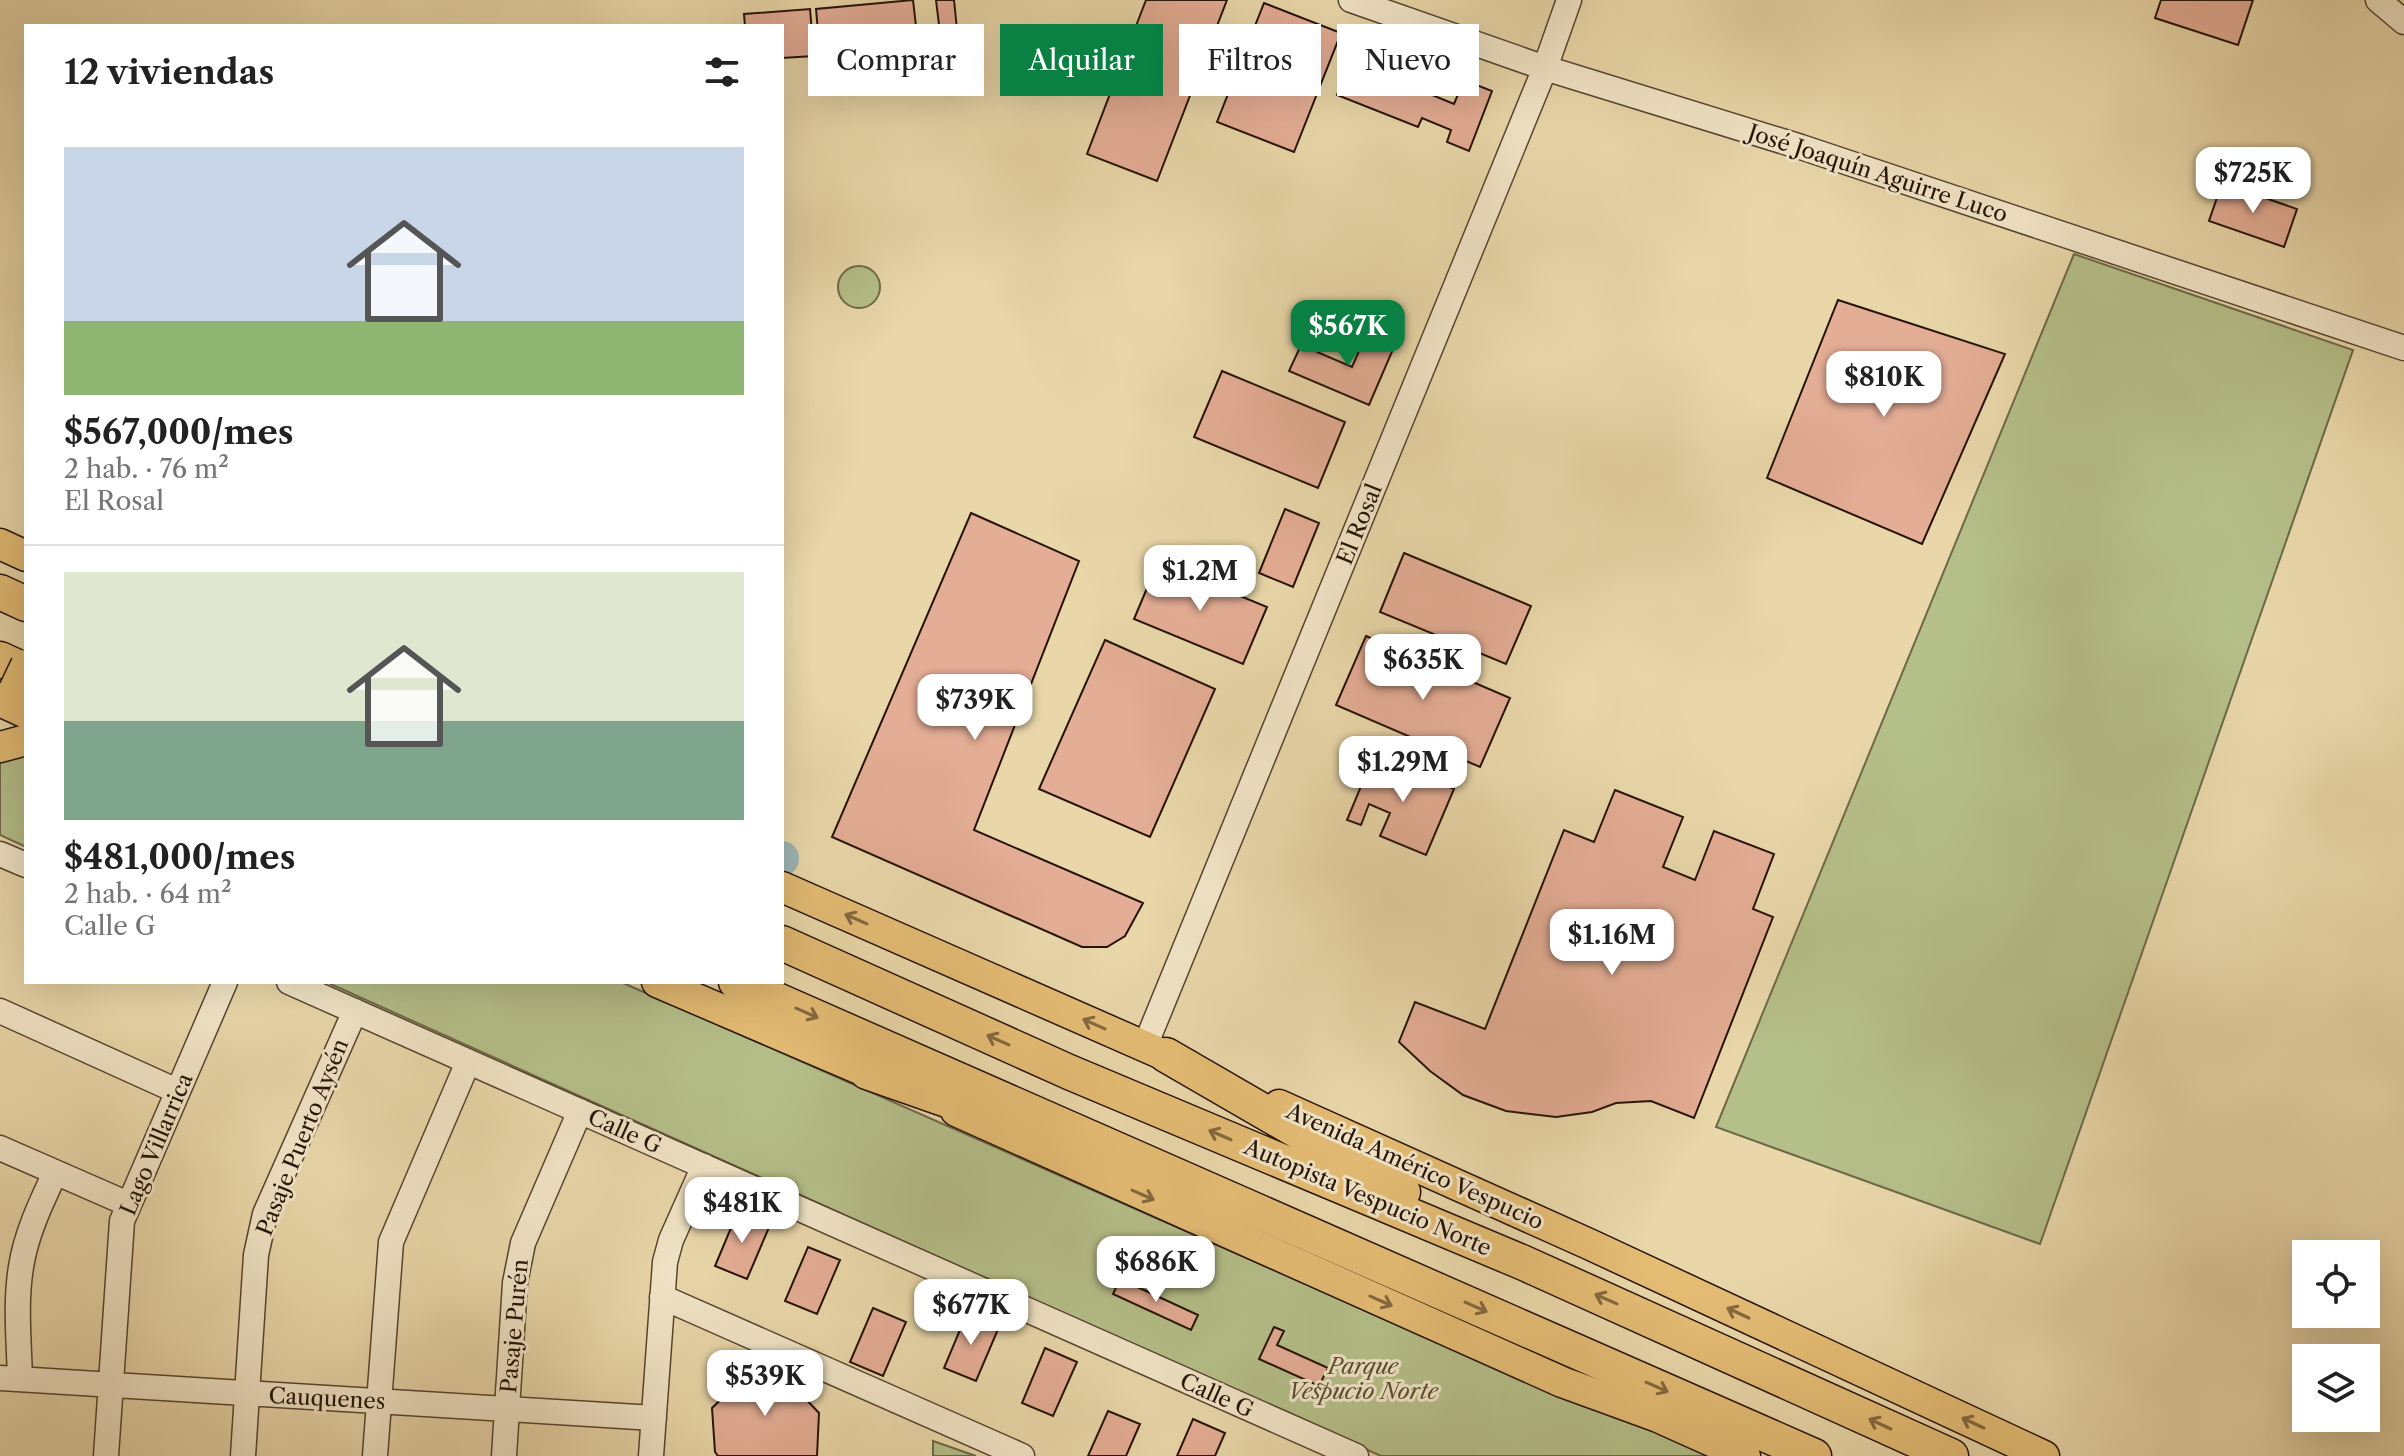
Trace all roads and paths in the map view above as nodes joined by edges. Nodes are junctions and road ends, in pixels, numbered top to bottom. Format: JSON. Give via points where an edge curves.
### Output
{"nodes":[{"id":1,"x":1351,"y":0,"type":"edge"},
{"id":2,"x":1569,"y":0,"type":"edge"},
{"id":3,"x":2378,"y":0,"type":"edge"},
{"id":4,"x":2402,"y":18,"type":"edge"},
{"id":5,"x":1545,"y":68,"type":"junction"},
{"id":6,"x":2404,"y":348,"type":"edge"},
{"id":7,"x":0,"y":544,"type":"edge"},
{"id":8,"x":24,"y":555,"type":"edge"},
{"id":9,"x":0,"y":592,"type":"edge"},
{"id":10,"x":24,"y":603,"type":"edge"},
{"id":11,"x":0,"y":659,"type":"edge"},
{"id":12,"x":14,"y":694,"type":"edge"},
{"id":13,"x":24,"y":741,"type":"edge"},
{"id":14,"x":0,"y":747,"type":"edge"},
{"id":15,"x":0,"y":854,"type":"edge"},
{"id":16,"x":24,"y":864,"type":"edge"},
{"id":17,"x":784,"y":888,"type":"edge"},
{"id":18,"x":784,"y":944,"type":"edge"},
{"id":19,"x":224,"y":984,"type":"edge"},
{"id":20,"x":294,"y":984,"type":"edge"},
{"id":21,"x":662,"y":984,"type":"edge"},
{"id":22,"x":741,"y":984,"type":"edge"},
{"id":23,"x":0,"y":1011,"type":"edge"},
{"id":24,"x":355,"y":1011,"type":"junction"},
{"id":25,"x":1156,"y":1050,"type":"junction"},
{"id":26,"x":468,"y":1062,"type":"junction"},
{"id":27,"x":867,"y":1072,"type":"junction"},
{"id":28,"x":177,"y":1091,"type":"junction"},
{"id":29,"x":580,"y":1111,"type":"junction"},
{"id":30,"x":0,"y":1148,"type":"edge"},
{"id":31,"x":704,"y":1166,"type":"junction"},
{"id":32,"x":55,"y":1173,"type":"junction"},
{"id":33,"x":128,"y":1204,"type":"junction"},
{"id":34,"x":1251,"y":1208,"type":"junction"},
{"id":35,"x":1524,"y":1263,"type":"junction"},
{"id":36,"x":662,"y":1297,"type":"junction"},
{"id":37,"x":10,"y":1379,"type":"edge"},
{"id":38,"x":111,"y":1385,"type":"junction"},
{"id":39,"x":247,"y":1393,"type":"junction"},
{"id":40,"x":378,"y":1401,"type":"junction"},
{"id":41,"x":507,"y":1409,"type":"junction"},
{"id":42,"x":654,"y":1418,"type":"junction"},
{"id":43,"x":106,"y":1456,"type":"edge"},
{"id":44,"x":243,"y":1456,"type":"edge"},
{"id":45,"x":375,"y":1456,"type":"edge"},
{"id":46,"x":504,"y":1456,"type":"edge"},
{"id":47,"x":651,"y":1456,"type":"edge"},
{"id":48,"x":1022,"y":1456,"type":"edge"},
{"id":49,"x":1356,"y":1456,"type":"edge"},
{"id":50,"x":1745,"y":1456,"type":"edge"},
{"id":51,"x":1814,"y":1456,"type":"edge"},
{"id":52,"x":1951,"y":1456,"type":"edge"},
{"id":53,"x":2044,"y":1456,"type":"edge"}],
"edges":[{"from":1,"to":5,"type":"street","name":"José Joaquín Aguirre Luco"},
{"from":2,"to":5,"type":"street","name":"El Rosal"},
{"from":3,"to":4,"type":"street"},
{"from":5,"to":6,"type":"street","name":"José Joaquín Aguirre Luco","via":[[1815,151]]},
{"from":5,"to":25,"type":"street","name":"El Rosal"},
{"from":7,"to":8,"type":"main road"},
{"from":9,"to":10,"type":"highway"},
{"from":11,"to":12,"type":"highway"},
{"from":13,"to":14,"type":"main road"},
{"from":15,"to":16,"type":"street"},
{"from":25,"to":17,"type":"main road","name":"Avenida Américo Vespucio","one_way":true},
{"from":35,"to":18,"type":"highway","name":"Autopista Vespucio Norte","one_way":true,"via":[[1069,1072]]},
{"from":19,"to":28,"type":"street","name":"Lago Villarrica"},
{"from":20,"to":24,"type":"street","name":"Calle G"},
{"from":21,"to":27,"type":"main road"},
{"from":22,"to":34,"type":"highway","one_way":true},
{"from":23,"to":28,"type":"street"},
{"from":24,"to":26,"type":"street","name":"Calle G"},
{"from":24,"to":39,"type":"street","name":"Pasaje Puerto Aysén","via":[[265,1214],[256,1255]]},
{"from":25,"to":35,"type":"highway"},
{"from":53,"to":25,"type":"main road","name":"Avenida Américo Vespucio","one_way":true,"via":[[1579,1239]]},
{"from":26,"to":29,"type":"street","name":"Calle G"},
{"from":26,"to":40,"type":"street","via":[[391,1242]]},
{"from":27,"to":34,"type":"highway"},
{"from":27,"to":50,"type":"main road","one_way":true,"via":[[1562,1382]]},
{"from":28,"to":33,"type":"street","name":"Lago Villarrica"},
{"from":29,"to":31,"type":"street","name":"Calle G"},
{"from":29,"to":41,"type":"street","name":"Pasaje Purén","via":[[519,1257]]},
{"from":30,"to":32,"type":"street"},
{"from":31,"to":36,"type":"street","via":[[667,1253]]},
{"from":31,"to":49,"type":"street","name":"Calle G"},
{"from":32,"to":33,"type":"street"},
{"from":32,"to":37,"type":"street","via":[[21,1264]]},
{"from":33,"to":38,"type":"street","name":"Lago Villarrica","via":[[120,1232]]},
{"from":34,"to":51,"type":"highway","one_way":true},
{"from":52,"to":35,"type":"highway","name":"Autopista Vespucio Norte","one_way":true},
{"from":36,"to":42,"type":"street"},
{"from":36,"to":48,"type":"street"},
{"from":37,"to":38,"type":"street","name":"Cauquenes"},
{"from":38,"to":39,"type":"street","name":"Cauquenes"},
{"from":38,"to":43,"type":"street","name":"Lago Villarrica"},
{"from":39,"to":40,"type":"street","name":"Cauquenes"},
{"from":39,"to":44,"type":"street","name":"Pasaje Puerto Aysén"},
{"from":40,"to":41,"type":"street","name":"Cauquenes"},
{"from":40,"to":45,"type":"street"},
{"from":41,"to":42,"type":"street","name":"Cauquenes"},
{"from":41,"to":46,"type":"street","name":"Pasaje Purén"},
{"from":42,"to":47,"type":"street"}]}
